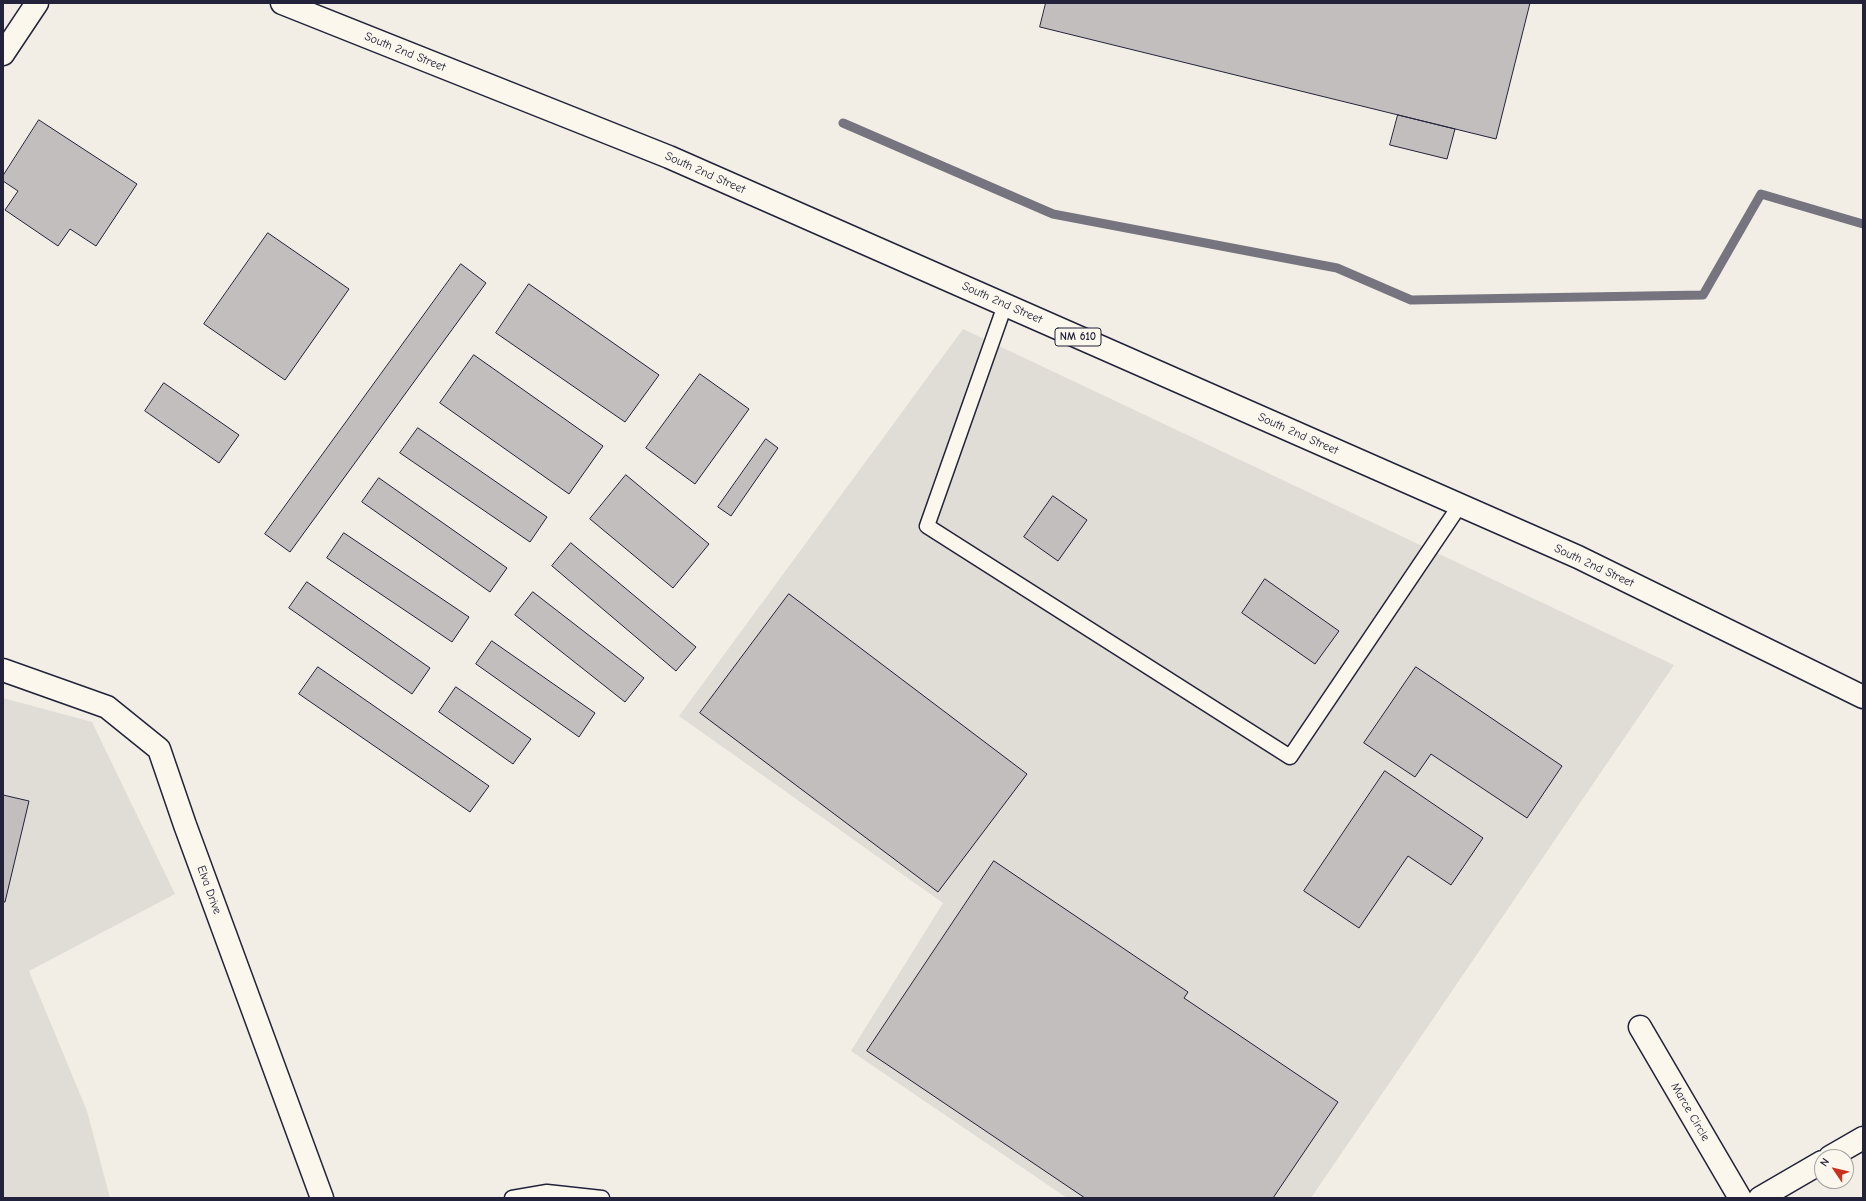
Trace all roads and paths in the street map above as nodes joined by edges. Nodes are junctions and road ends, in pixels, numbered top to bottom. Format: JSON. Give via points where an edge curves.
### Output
{"nodes":[{"id":1,"x":37,"y":3,"type":"edge"},
{"id":2,"x":282,"y":3,"type":"edge"},
{"id":3,"x":3,"y":54,"type":"edge"},
{"id":4,"x":1005,"y":305,"type":"junction"},
{"id":5,"x":1460,"y":505,"type":"junction"},
{"id":6,"x":3,"y":670,"type":"edge"},
{"id":7,"x":1863,"y":697,"type":"edge"},
{"id":8,"x":1640,"y":1027,"type":"dead end"},
{"id":9,"x":1863,"y":1138,"type":"edge"},
{"id":10,"x":1844,"y":1149,"type":"edge"},
{"id":11,"x":1814,"y":1167,"type":"edge"},
{"id":12,"x":322,"y":1198,"type":"edge"},
{"id":13,"x":512,"y":1198,"type":"edge"},
{"id":14,"x":602,"y":1198,"type":"edge"},
{"id":15,"x":1740,"y":1198,"type":"edge"},
{"id":16,"x":1760,"y":1198,"type":"edge"}],
"edges":[{"from":1,"to":3,"type":"main road"},
{"from":2,"to":4,"type":"main road","name":"South 2nd Street","number":"NM 610","via":[[670,157]]},
{"from":4,"to":5,"type":"main road","name":"South 2nd Street","number":"NM 610"},
{"from":4,"to":5,"type":"lane","via":[[927,526],[1290,757]]},
{"from":5,"to":7,"type":"main road","name":"South 2nd Street","number":"NM 610","via":[[1578,557]]},
{"from":6,"to":12,"type":"main road","name":"Elva Drive","via":[[107,707],[160,749],[185,825]]},
{"from":8,"to":15,"type":"main road","name":"Marce Circle"},
{"from":9,"to":10,"type":"main road"},
{"from":11,"to":16,"type":"main road"},
{"from":13,"to":14,"type":"lane","via":[[547,1192]]}]}
